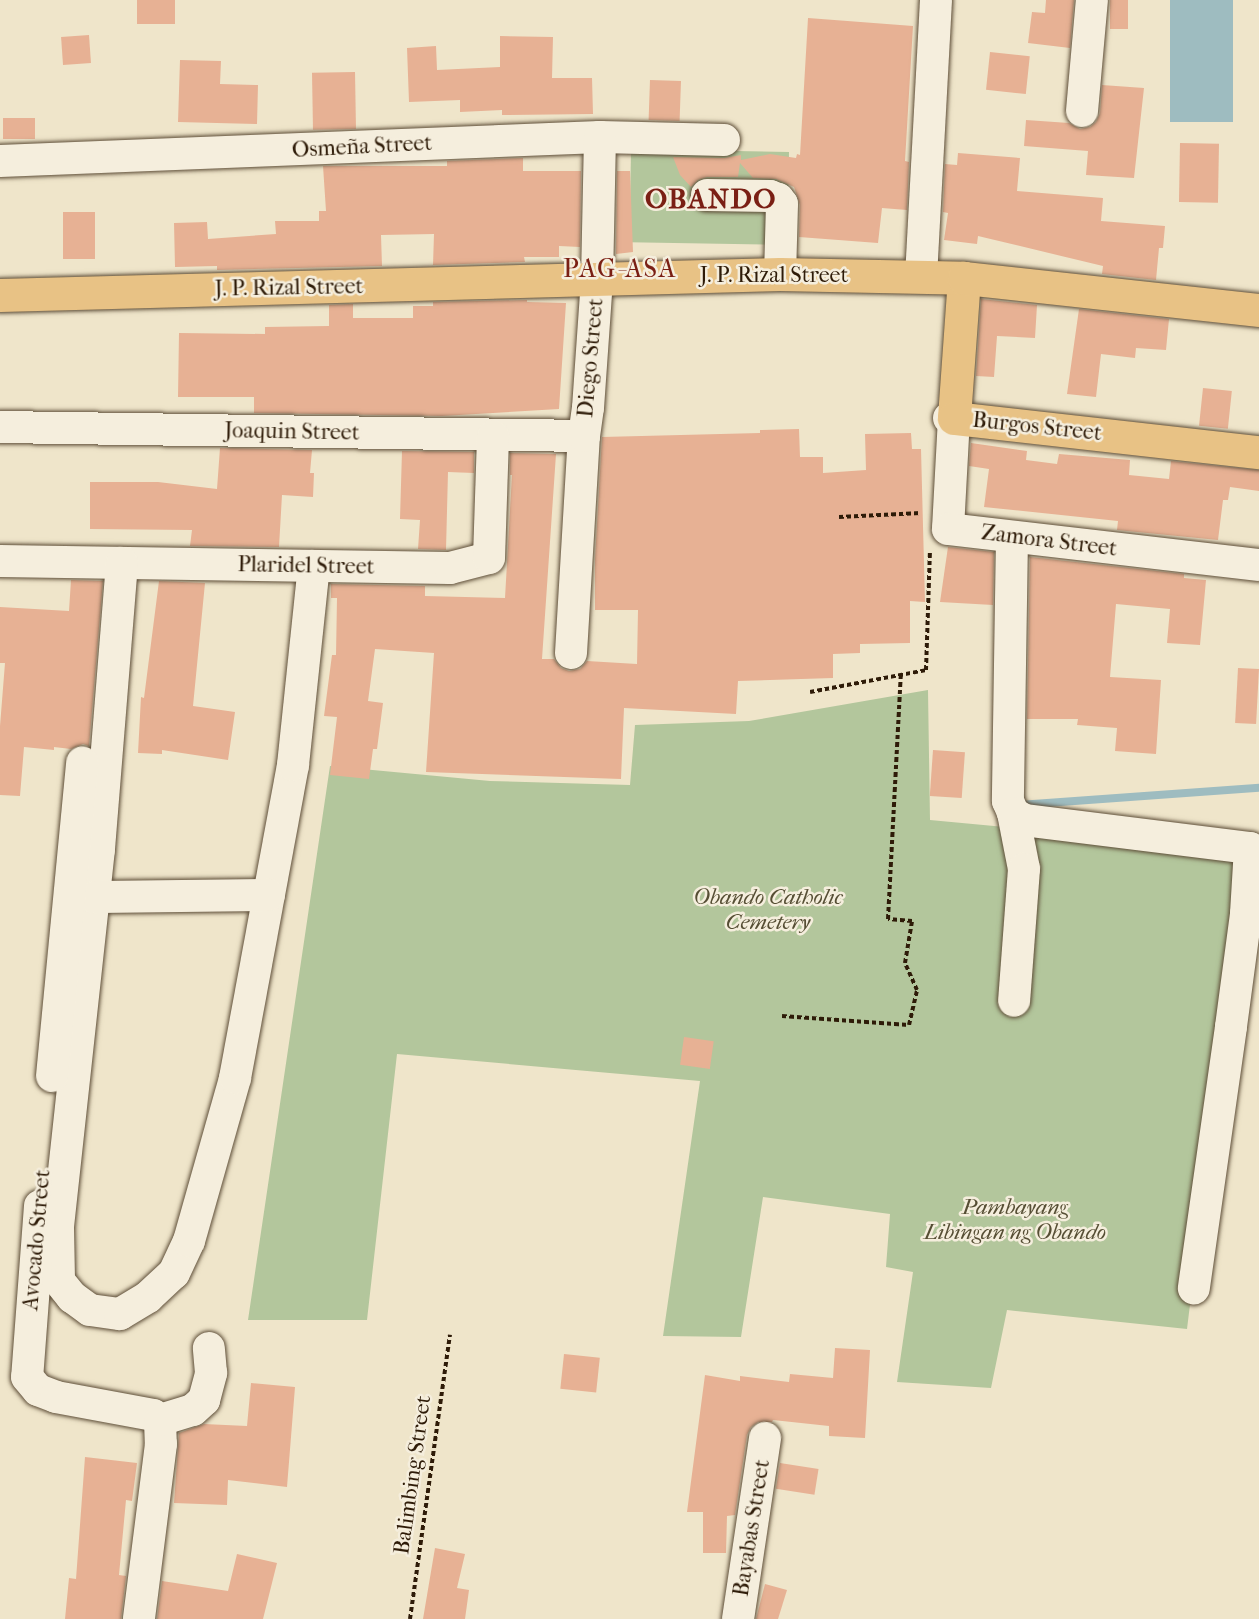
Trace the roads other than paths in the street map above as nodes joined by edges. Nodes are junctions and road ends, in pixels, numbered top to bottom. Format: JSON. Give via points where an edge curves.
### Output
{"nodes":[{"id":1,"x":936,"y":0,"type":"edge"},
{"id":2,"x":1092,"y":0,"type":"edge"},
{"id":3,"x":1082,"y":111,"type":"dead end"},
{"id":4,"x":600,"y":137,"type":"junction"},
{"id":5,"x":724,"y":140,"type":"dead end"},
{"id":6,"x":0,"y":161,"type":"edge"},
{"id":7,"x":707,"y":195,"type":"dead end"},
{"id":8,"x":780,"y":274,"type":"junction"},
{"id":9,"x":921,"y":277,"type":"junction"},
{"id":10,"x":964,"y":278,"type":"junction"},
{"id":11,"x":597,"y":280,"type":"junction"},
{"id":12,"x":0,"y":295,"type":"edge"},
{"id":13,"x":1259,"y":310,"type":"edge"},
{"id":14,"x":951,"y":418,"type":"junction"},
{"id":15,"x":0,"y":427,"type":"edge"},
{"id":16,"x":493,"y":436,"type":"junction"},
{"id":17,"x":584,"y":436,"type":"junction"},
{"id":18,"x":1259,"y":452,"type":"edge"},
{"id":19,"x":1012,"y":537,"type":"junction"},
{"id":20,"x":0,"y":561,"type":"edge"},
{"id":21,"x":122,"y":563,"type":"junction"},
{"id":22,"x":1259,"y":565,"type":"edge"},
{"id":23,"x":314,"y":566,"type":"junction"},
{"id":24,"x":571,"y":653,"type":"dead end"},
{"id":25,"x":82,"y":762,"type":"dead end"},
{"id":26,"x":1013,"y":813,"type":"junction"},
{"id":27,"x":269,"y":896,"type":"junction"},
{"id":28,"x":94,"y":897,"type":"junction"},
{"id":29,"x":1252,"y":915,"type":"edge"},
{"id":30,"x":1014,"y":1001,"type":"dead end"},
{"id":31,"x":1194,"y":1288,"type":"dead end"},
{"id":32,"x":209,"y":1348,"type":"dead end"},
{"id":33,"x":160,"y":1420,"type":"junction"},
{"id":34,"x":765,"y":1437,"type":"dead end"},
{"id":35,"x":139,"y":1619,"type":"edge"},
{"id":36,"x":738,"y":1619,"type":"edge"}],
"edges":[{"from":1,"to":9,"type":"street"},
{"from":2,"to":3,"type":"street"},
{"from":4,"to":5,"type":"street","name":"Osmeña Street"},
{"from":4,"to":6,"type":"street","name":"Osmeña Street"},
{"from":4,"to":11,"type":"street","name":"Diego Street"},
{"from":7,"to":8,"type":"street","via":[[778,199],[782,204]]},
{"from":8,"to":9,"type":"main road","name":"J. P. Rizal Street"},
{"from":8,"to":11,"type":"main road","name":"J. P. Rizal Street"},
{"from":9,"to":10,"type":"main road","name":"J. P. Rizal Street"},
{"from":10,"to":13,"type":"main road","name":"J. P. Rizal Street"},
{"from":10,"to":14,"type":"main road","name":"Burgos Street"},
{"from":11,"to":12,"type":"main road","name":"J. P. Rizal Street"},
{"from":11,"to":17,"type":"street","name":"Diego Street"},
{"from":14,"to":18,"type":"main road","name":"Burgos Street"},
{"from":14,"to":19,"type":"street","name":"Zamora Street","via":[[948,529]]},
{"from":15,"to":16,"type":"street","name":"Joaquin Street"},
{"from":16,"to":17,"type":"street","name":"Joaquin Street"},
{"from":16,"to":23,"type":"street","name":"Plaridel Street","via":[[489,558],[450,568]]},
{"from":17,"to":24,"type":"street","name":"Diego Street"},
{"from":19,"to":22,"type":"street","name":"Zamora Street"},
{"from":19,"to":26,"type":"street","via":[[1008,801]]},
{"from":20,"to":21,"type":"street","name":"Plaridel Street"},
{"from":21,"to":23,"type":"street","name":"Plaridel Street"},
{"from":21,"to":28,"type":"street"},
{"from":23,"to":27,"type":"street","via":[[293,765]]},
{"from":25,"to":33,"type":"street","name":"Avocado Street","via":[[27,1377],[38,1390],[56,1397],[153,1415]]},
{"from":26,"to":29,"type":"street","via":[[1024,820],[1250,848]]},
{"from":26,"to":30,"type":"street","via":[[1024,870]]},
{"from":27,"to":28,"type":"street"},
{"from":27,"to":28,"type":"street","via":[[235,1078],[189,1241],[174,1273],[148,1297],[120,1314],[90,1310],[59,1281],[58,1228]]},
{"from":29,"to":31,"type":"street"},
{"from":32,"to":33,"type":"street","via":[[211,1373],[204,1400],[193,1410]]},
{"from":33,"to":35,"type":"street","via":[[161,1443]]},
{"from":34,"to":36,"type":"street","name":"Bayabas Street"}]}
